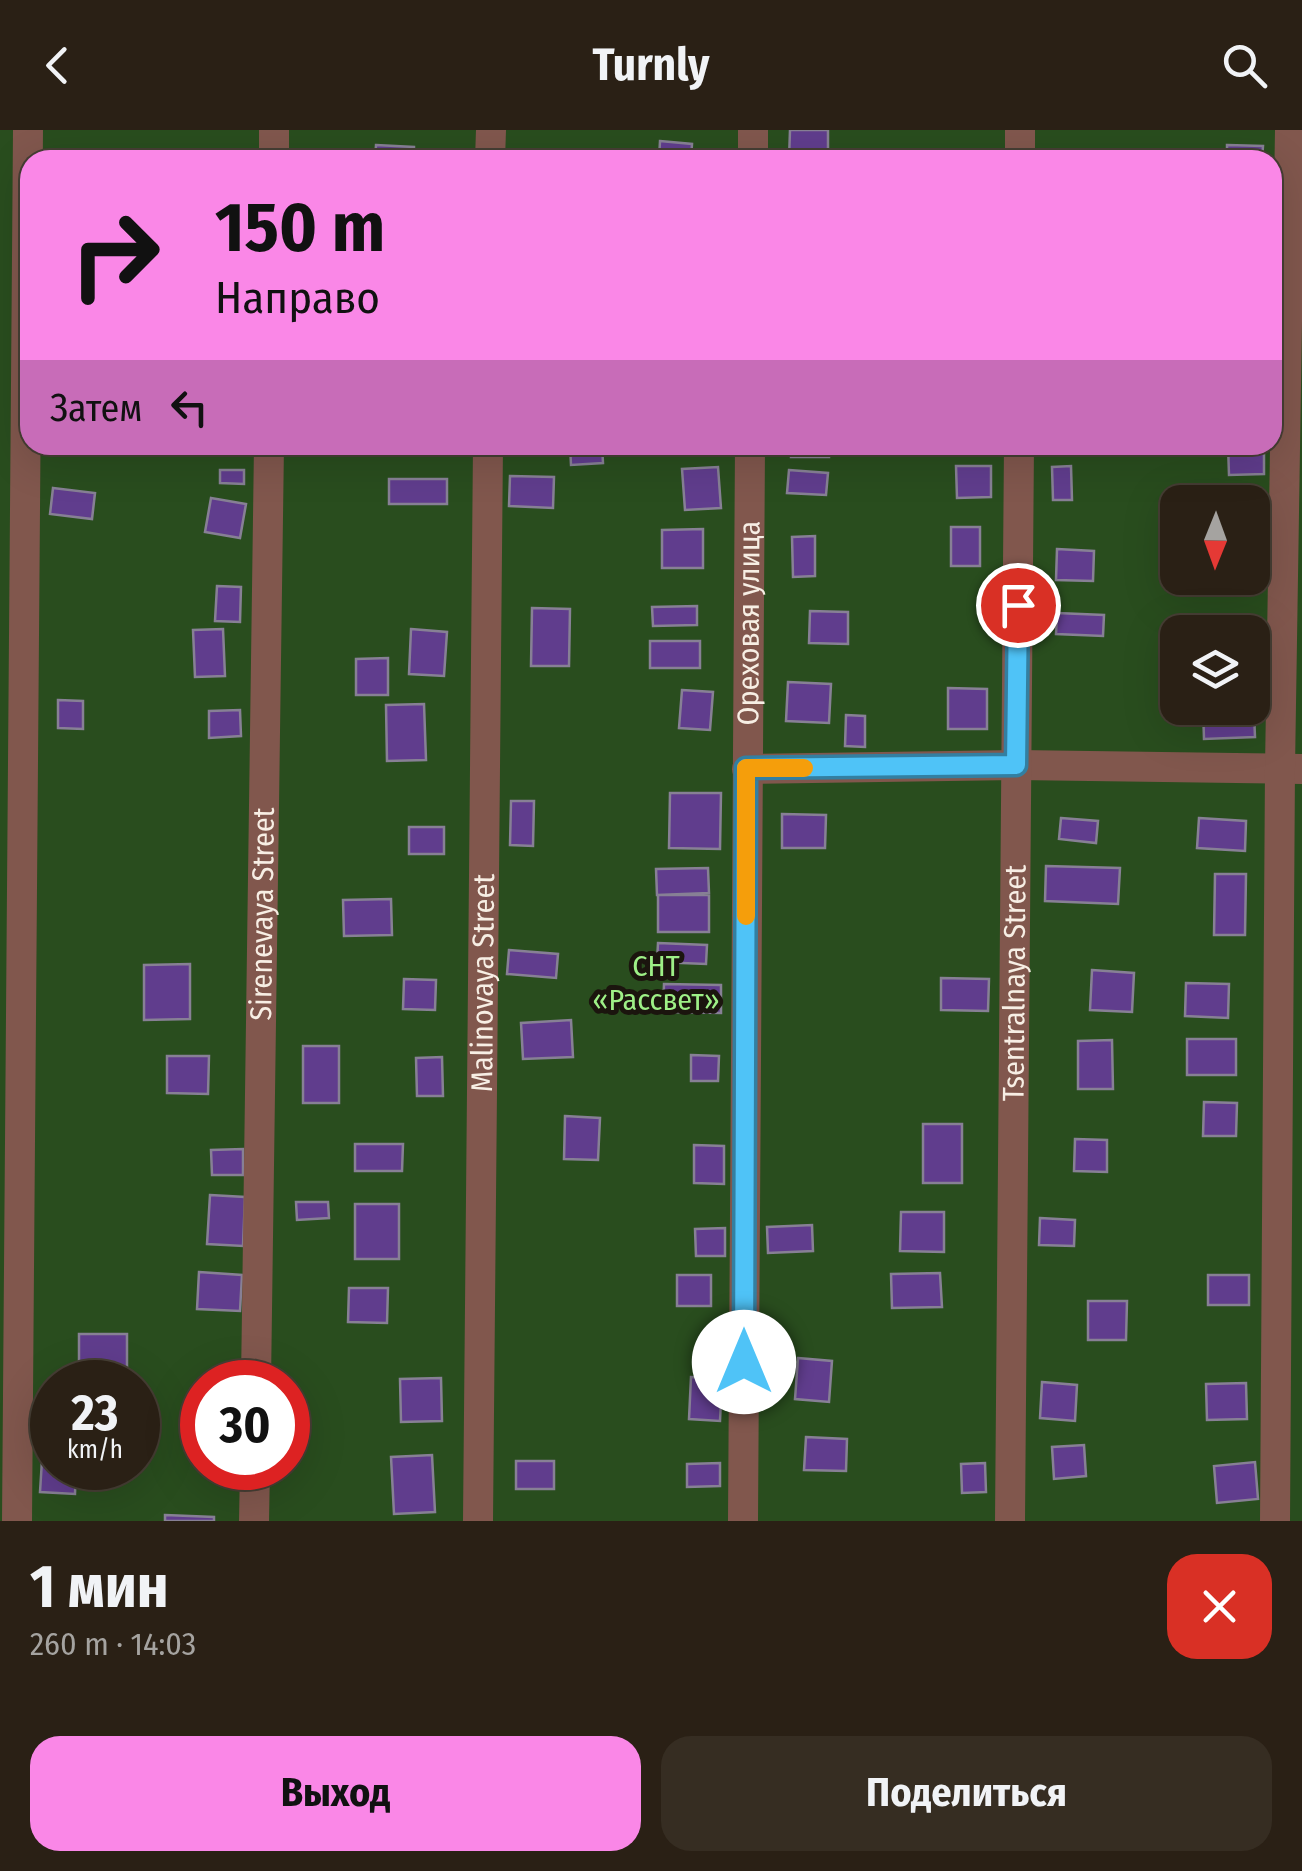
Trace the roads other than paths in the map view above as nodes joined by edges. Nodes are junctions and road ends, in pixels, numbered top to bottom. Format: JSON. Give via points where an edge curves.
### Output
{"nodes":[{"id":1,"x":1290,"y":130,"type":"edge"},
{"id":2,"x":25,"y":455,"type":"edge"},
{"id":3,"x":270,"y":455,"type":"edge"},
{"id":4,"x":488,"y":455,"type":"edge"},
{"id":5,"x":750,"y":455,"type":"edge"},
{"id":6,"x":1018,"y":455,"type":"edge"},
{"id":7,"x":1016,"y":765,"type":"junction"},
{"id":8,"x":746,"y":768,"type":"junction"},
{"id":9,"x":1291,"y":769,"type":"edge"},
{"id":10,"x":256,"y":1360,"type":"edge"},
{"id":11,"x":255,"y":1490,"type":"edge"},
{"id":12,"x":17,"y":1521,"type":"edge"},
{"id":13,"x":254,"y":1521,"type":"edge"},
{"id":14,"x":478,"y":1521,"type":"edge"},
{"id":15,"x":743,"y":1521,"type":"edge"},
{"id":16,"x":1010,"y":1521,"type":"edge"},
{"id":17,"x":1275,"y":1521,"type":"edge"}],
"edges":[{"from":1,"to":9,"type":"street"},
{"from":2,"to":12,"type":"street"},
{"from":3,"to":10,"type":"street","name":"Sirenevaya Street"},
{"from":4,"to":14,"type":"street","name":"Malinovaya Street"},
{"from":5,"to":8,"type":"street","name":"Ореховая улица"},
{"from":6,"to":7,"type":"street","name":"Tsentralnaya Street"},
{"from":7,"to":8,"type":"street"},
{"from":7,"to":9,"type":"street"},
{"from":7,"to":16,"type":"street","name":"Tsentralnaya Street"},
{"from":8,"to":15,"type":"street","name":"Ореховая улица"},
{"from":9,"to":17,"type":"street"},
{"from":11,"to":13,"type":"street"}]}
